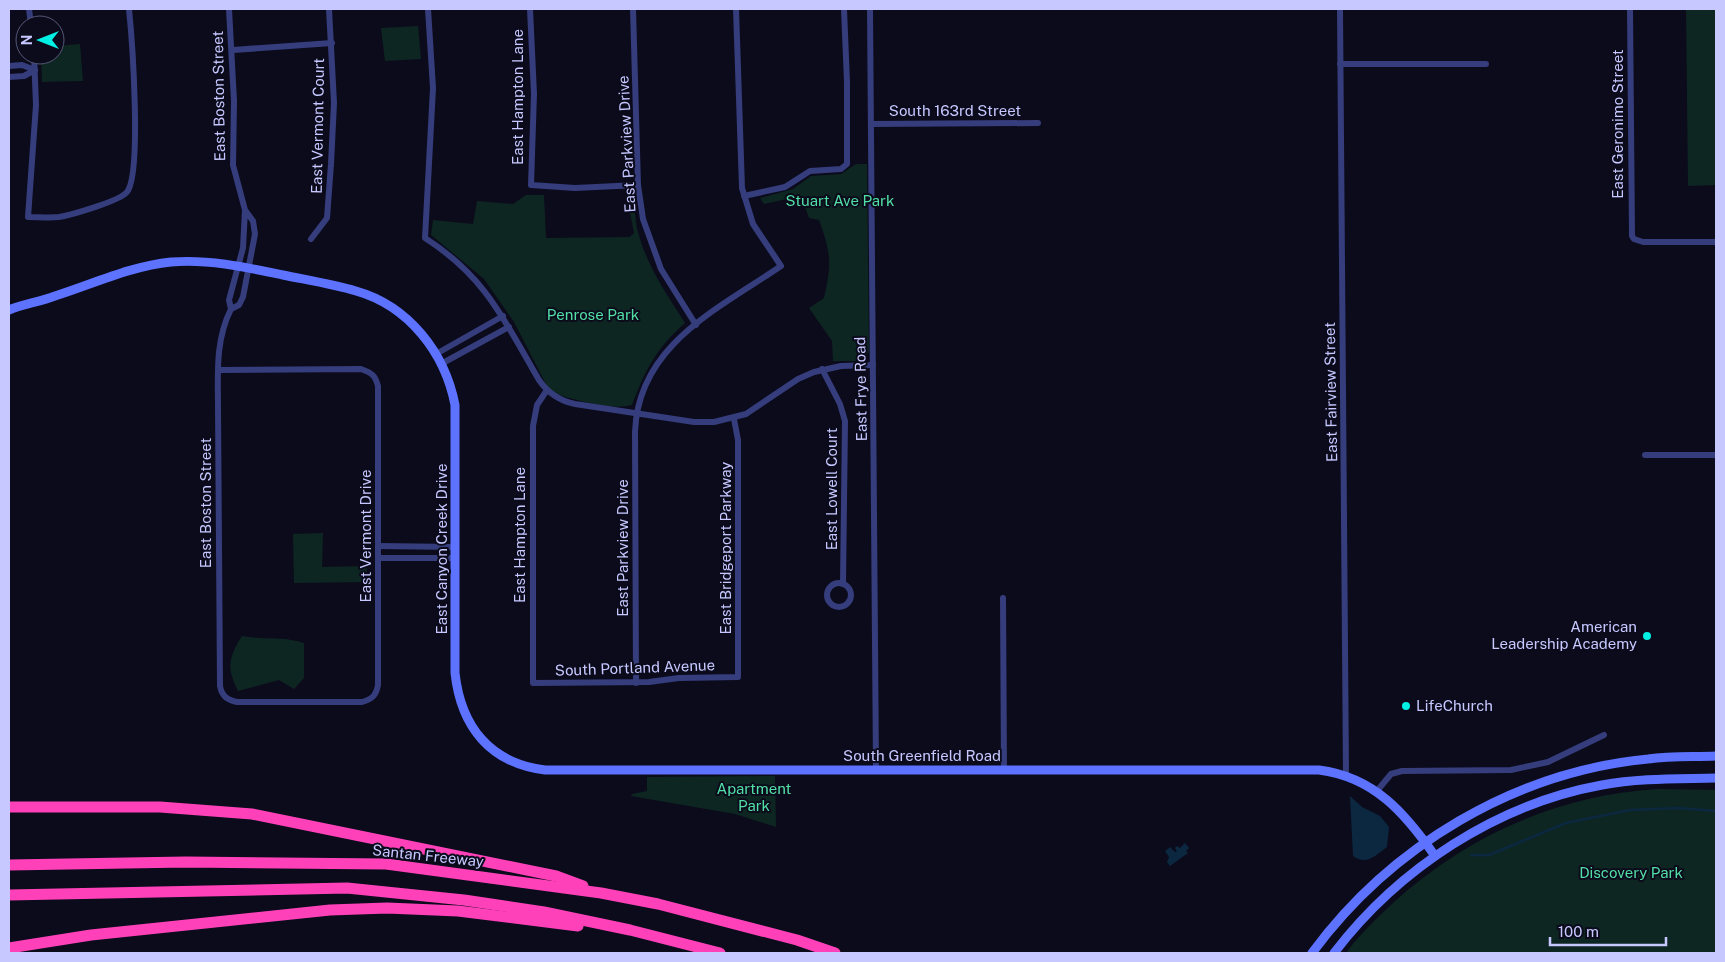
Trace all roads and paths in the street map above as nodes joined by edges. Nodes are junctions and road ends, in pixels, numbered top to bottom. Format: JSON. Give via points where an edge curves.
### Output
{"nodes":[{"id":1,"x":129,"y":9,"type":"edge"},
{"id":2,"x":229,"y":9,"type":"edge"},
{"id":3,"x":329,"y":9,"type":"edge"},
{"id":4,"x":428,"y":9,"type":"edge"},
{"id":5,"x":530,"y":9,"type":"edge"},
{"id":6,"x":632,"y":9,"type":"edge"},
{"id":7,"x":736,"y":9,"type":"edge"},
{"id":8,"x":844,"y":9,"type":"edge"},
{"id":9,"x":870,"y":9,"type":"edge"},
{"id":10,"x":1340,"y":9,"type":"edge"},
{"id":11,"x":1630,"y":9,"type":"edge"},
{"id":12,"x":332,"y":43,"type":"junction"},
{"id":13,"x":233,"y":50,"type":"junction"},
{"id":14,"x":1340,"y":64,"type":"junction"},
{"id":15,"x":1486,"y":64,"type":"dead end"},
{"id":16,"x":35,"y":65,"type":"edge"},
{"id":17,"x":9,"y":66,"type":"edge"},
{"id":18,"x":35,"y":70,"type":"junction"},
{"id":19,"x":9,"y":77,"type":"edge"},
{"id":20,"x":1038,"y":123,"type":"dead end"},
{"id":21,"x":871,"y":124,"type":"junction"},
{"id":22,"x":638,"y":184,"type":"junction"},
{"id":23,"x":744,"y":196,"type":"junction"},
{"id":24,"x":245,"y":210,"type":"junction"},
{"id":25,"x":311,"y":239,"type":"dead end"},
{"id":26,"x":1716,"y":242,"type":"edge"},
{"id":27,"x":240,"y":266,"type":"junction"},
{"id":28,"x":250,"y":268,"type":"junction"},
{"id":29,"x":12,"y":305,"type":"edge"},
{"id":30,"x":230,"y":309,"type":"junction"},
{"id":31,"x":503,"y":316,"type":"junction"},
{"id":32,"x":696,"y":325,"type":"junction"},
{"id":33,"x":508,"y":326,"type":"junction"},
{"id":34,"x":436,"y":354,"type":"junction"},
{"id":35,"x":441,"y":364,"type":"junction"},
{"id":36,"x":872,"y":366,"type":"junction"},
{"id":37,"x":822,"y":369,"type":"junction"},
{"id":38,"x":218,"y":370,"type":"junction"},
{"id":39,"x":547,"y":390,"type":"junction"},
{"id":40,"x":637,"y":413,"type":"junction"},
{"id":41,"x":734,"y":418,"type":"junction"},
{"id":42,"x":1645,"y":455,"type":"dead end"},
{"id":43,"x":1716,"y":456,"type":"edge"},
{"id":44,"x":378,"y":546,"type":"junction"},
{"id":45,"x":456,"y":547,"type":"junction"},
{"id":46,"x":378,"y":558,"type":"junction"},
{"id":47,"x":456,"y":558,"type":"junction"},
{"id":48,"x":843,"y":584,"type":"dead end"},
{"id":49,"x":1003,"y":598,"type":"dead end"},
{"id":50,"x":738,"y":678,"type":"joint"},
{"id":51,"x":533,"y":683,"type":"joint"},
{"id":52,"x":636,"y":683,"type":"junction"},
{"id":53,"x":372,"y":699,"type":"joint"},
{"id":54,"x":474,"y":733,"type":"joint"},
{"id":55,"x":1604,"y":735,"type":"dead end"},
{"id":56,"x":1716,"y":756,"type":"edge"},
{"id":57,"x":876,"y":769,"type":"junction"},
{"id":58,"x":1004,"y":770,"type":"junction"},
{"id":59,"x":1346,"y":775,"type":"junction"},
{"id":60,"x":1716,"y":778,"type":"edge"},
{"id":61,"x":1377,"y":791,"type":"junction"},
{"id":62,"x":9,"y":808,"type":"edge"},
{"id":63,"x":1425,"y":842,"type":"junction"},
{"id":64,"x":1435,"y":856,"type":"junction"},
{"id":65,"x":9,"y":865,"type":"edge"},
{"id":66,"x":601,"y":893,"type":"junction"},
{"id":67,"x":9,"y":895,"type":"edge"},
{"id":68,"x":630,"y":930,"type":"junction"},
{"id":69,"x":9,"y":948,"type":"edge"},
{"id":70,"x":720,"y":953,"type":"edge"},
{"id":71,"x":836,"y":953,"type":"edge"},
{"id":72,"x":1312,"y":953,"type":"edge"},
{"id":73,"x":1334,"y":953,"type":"edge"}],
"edges":[{"from":1,"to":18,"type":"street","via":[[135,92],[133,148],[130,184],[128,191],[119,198],[69,215],[28,217]]},
{"from":2,"to":13,"type":"street","name":"East Boston Street"},
{"from":3,"to":12,"type":"street","name":"East Vermont Court"},
{"from":4,"to":31,"type":"street","via":[[433,88],[425,238],[465,268],[488,293]]},
{"from":5,"to":22,"type":"street","name":"East Hampton Lane","via":[[534,94],[531,185],[576,188]]},
{"from":6,"to":22,"type":"street","name":"East Parkview Drive"},
{"from":7,"to":23,"type":"street"},
{"from":8,"to":23,"type":"street","via":[[846,165],[841,169],[813,170],[785,187]]},
{"from":9,"to":21,"type":"street","name":"East Frye Road"},
{"from":10,"to":14,"type":"street","name":"East Fairview Street"},
{"from":11,"to":26,"type":"street","name":"East Geronimo Street","via":[[1631,231],[1634,239],[1643,242]]},
{"from":12,"to":13,"type":"street"},
{"from":12,"to":25,"type":"street","name":"East Vermont Court","via":[[334,103],[327,218]]},
{"from":13,"to":24,"type":"street","name":"East Boston Street","via":[[232,161]]},
{"from":14,"to":15,"type":"street"},
{"from":14,"to":59,"type":"street","name":"East Fairview Street"},
{"from":16,"to":18,"type":"street"},
{"from":17,"to":18,"type":"street","via":[[22,65]]},
{"from":18,"to":19,"type":"street","via":[[24,76]]},
{"from":20,"to":21,"type":"street","name":"South 163rd Street"},
{"from":21,"to":36,"type":"street","name":"East Frye Road"},
{"from":22,"to":32,"type":"street","name":"East Parkview Drive","via":[[643,219],[654,253],[669,285]]},
{"from":23,"to":32,"type":"street","name":"East Parkview Drive","via":[[753,224],[780,266]]},
{"from":24,"to":27,"type":"street","name":"East Boston Street"},
{"from":24,"to":28,"type":"street","name":"East Boston Street","via":[[253,221],[255,234]]},
{"from":27,"to":28,"type":"street","name":"East Canyon Creek Drive"},
{"from":27,"to":29,"type":"street","name":"East Canyon Creek Drive","via":[[198,261],[155,264],[44,300]]},
{"from":27,"to":30,"type":"street","name":"East Boston Street","via":[[229,300]]},
{"from":28,"to":30,"type":"street","name":"East Boston Street","via":[[239,305]]},
{"from":28,"to":34,"type":"street","name":"East Canyon Creek Drive","via":[[370,296],[406,318]]},
{"from":30,"to":38,"type":"street","name":"East Boston Street","via":[[219,341]]},
{"from":31,"to":33,"type":"street"},
{"from":31,"to":34,"type":"street"},
{"from":32,"to":40,"type":"street","name":"East Parkview Drive","via":[[660,358],[645,384]]},
{"from":33,"to":35,"type":"street"},
{"from":33,"to":39,"type":"street"},
{"from":34,"to":35,"type":"street","name":"East Canyon Creek Drive"},
{"from":35,"to":45,"type":"street","name":"East Canyon Creek Drive","via":[[452,390],[456,420]]},
{"from":36,"to":37,"type":"street"},
{"from":36,"to":57,"type":"street","name":"East Frye Road"},
{"from":37,"to":41,"type":"street","via":[[798,379],[752,410]]},
{"from":37,"to":48,"type":"street","name":"East Lowell Court","via":[[845,421]]},
{"from":38,"to":44,"type":"street","name":"East Vermont Drive","via":[[361,369],[372,373],[378,386]]},
{"from":38,"to":53,"type":"street","name":"East Boston Street","via":[[220,686],[225,698],[237,702],[362,702]]},
{"from":39,"to":40,"type":"street","via":[[571,403]]},
{"from":39,"to":51,"type":"street","name":"East Hampton Lane","via":[[537,405],[533,426]]},
{"from":40,"to":41,"type":"street","via":[[700,422]]},
{"from":40,"to":52,"type":"street","name":"East Parkview Drive"},
{"from":41,"to":50,"type":"street","name":"East Bridgeport Parkway","via":[[738,440]]},
{"from":42,"to":43,"type":"street"},
{"from":44,"to":45,"type":"street"},
{"from":44,"to":46,"type":"street","name":"East Vermont Drive"},
{"from":45,"to":47,"type":"street","name":"East Canyon Creek Drive"},
{"from":46,"to":47,"type":"street"},
{"from":46,"to":53,"type":"street","name":"East Vermont Drive","via":[[378,686]]},
{"from":47,"to":54,"type":"street","name":"East Canyon Creek Drive","via":[[457,688]]},
{"from":49,"to":58,"type":"street"},
{"from":50,"to":52,"type":"street","name":"South Portland Avenue","via":[[679,678]]},
{"from":51,"to":52,"type":"street","name":"South Portland Avenue"},
{"from":54,"to":57,"type":"street","name":"South Greenfield Road","via":[[510,760],[545,770]]},
{"from":55,"to":61,"type":"street","via":[[1548,762],[1511,770],[1402,771],[1391,774]]},
{"from":56,"to":63,"type":"street","via":[[1646,759],[1564,776],[1491,804],[1451,824]]},
{"from":57,"to":58,"type":"street","name":"South Greenfield Road"},
{"from":58,"to":59,"type":"street","name":"South Greenfield Road","via":[[1302,770]]},
{"from":59,"to":61,"type":"street","name":"South Greenfield Road"},
{"from":60,"to":64,"type":"street","via":[[1644,780],[1577,791],[1505,816]]},
{"from":61,"to":63,"type":"street","name":"South Greenfield Road"},
{"from":62,"to":66,"type":"highway","via":[[160,806],[252,814],[556,876]]},
{"from":63,"to":64,"type":"street","name":"South Greenfield Road"},
{"from":63,"to":72,"type":"street","via":[[1356,900]]},
{"from":64,"to":73,"type":"street","via":[[1371,911]]},
{"from":65,"to":66,"type":"highway","name":"Santan Freeway","via":[[186,862],[386,864]]},
{"from":66,"to":71,"type":"highway","name":"Santan Freeway","via":[[716,919]]},
{"from":67,"to":68,"type":"highway","via":[[347,888],[464,900]]},
{"from":68,"to":69,"type":"highway","via":[[458,911],[387,908],[330,910],[91,935]]},
{"from":68,"to":70,"type":"highway"}]}
